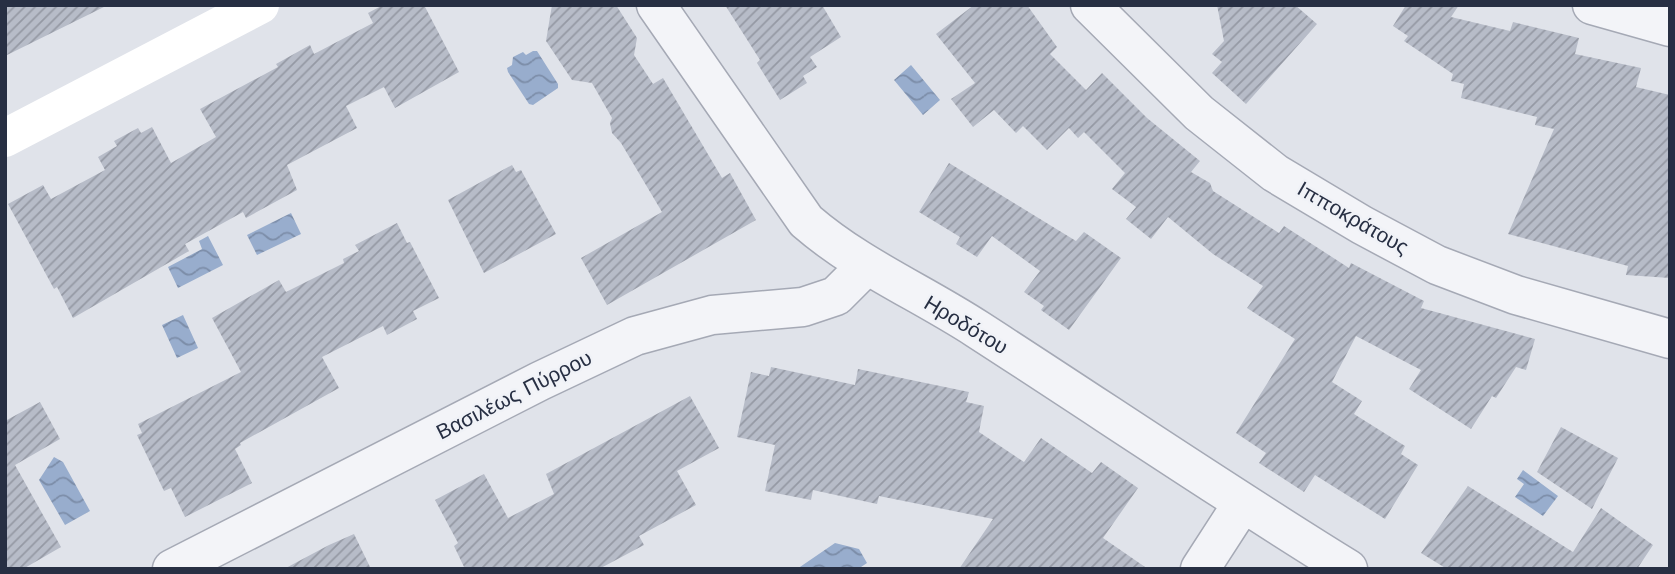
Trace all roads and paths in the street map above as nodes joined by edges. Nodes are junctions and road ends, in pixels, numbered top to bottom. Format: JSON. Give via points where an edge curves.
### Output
{"nodes":[{"id":1,"x":656,"y":5,"type":"edge"},
{"id":2,"x":1090,"y":5,"type":"edge"},
{"id":3,"x":1592,"y":5,"type":"edge"},
{"id":4,"x":246,"y":9,"type":"edge"},
{"id":5,"x":1670,"y":26,"type":"edge"},
{"id":6,"x":5,"y":138,"type":"edge"},
{"id":7,"x":866,"y":266,"type":"junction"},
{"id":8,"x":1670,"y":339,"type":"edge"},
{"id":9,"x":1242,"y":504,"type":"junction"},
{"id":10,"x":172,"y":569,"type":"edge"},
{"id":11,"x":1200,"y":569,"type":"edge"},
{"id":12,"x":1349,"y":569,"type":"edge"}],
"edges":[{"from":1,"to":7,"type":"street","name":"Ηροδότου","via":[[806,221]]},
{"from":2,"to":8,"type":"street","name":"Ιπποκράτους","via":[[1199,113],[1275,173],[1362,225],[1437,265],[1516,295]]},
{"from":3,"to":5,"type":"street"},
{"from":4,"to":6,"type":"street"},
{"from":7,"to":9,"type":"street","name":"Ηροδότου","via":[[974,327]]},
{"from":7,"to":10,"type":"street","name":"Βασιλέως Πύρρου","via":[[836,296],[803,307],[712,315],[635,335]]},
{"from":9,"to":11,"type":"street"},
{"from":9,"to":12,"type":"street","name":"Ηροδότου"}]}
